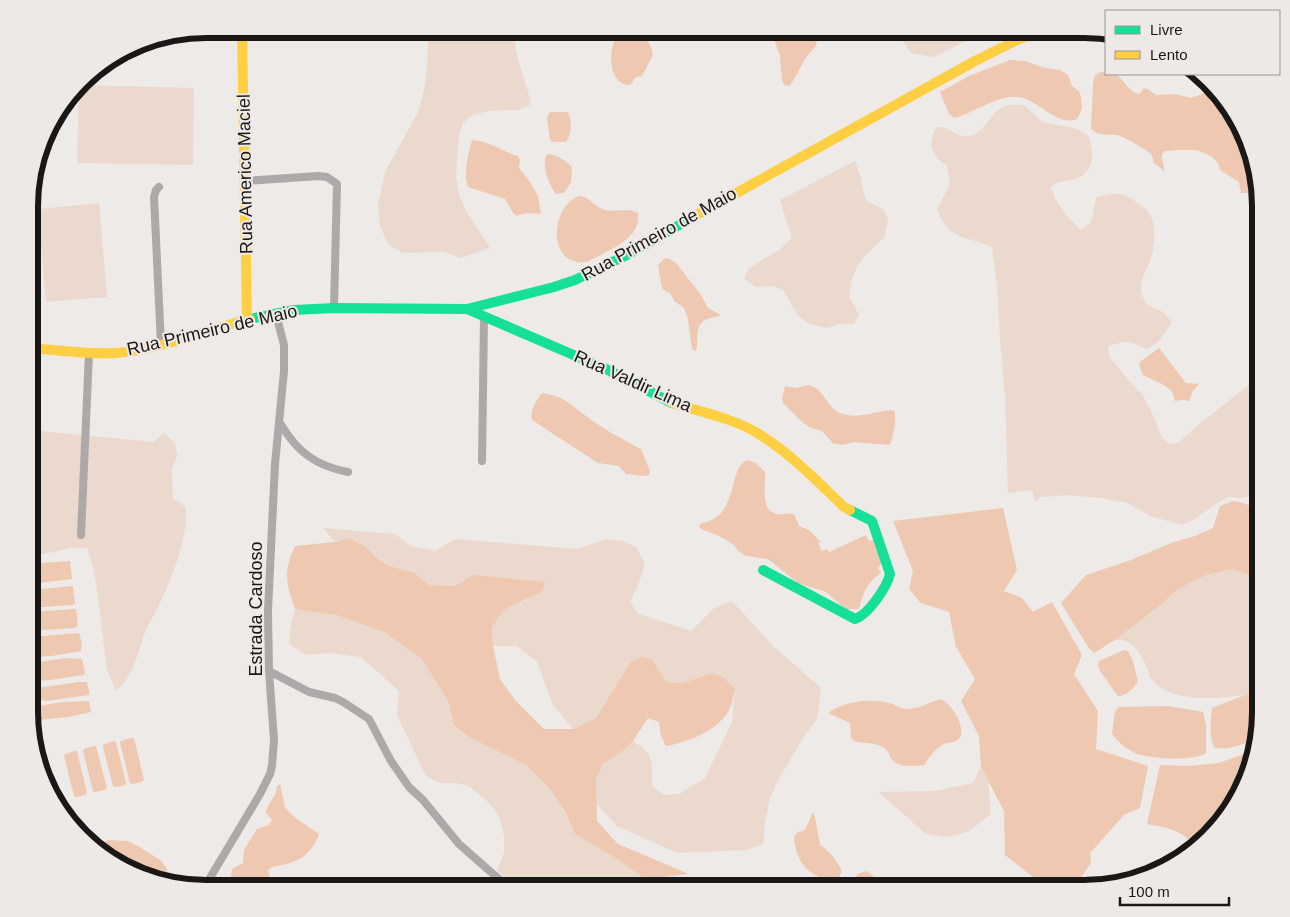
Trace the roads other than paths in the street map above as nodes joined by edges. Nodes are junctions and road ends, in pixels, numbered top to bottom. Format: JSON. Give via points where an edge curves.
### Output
{"nodes":[{"id":1,"x":242,"y":38,"type":"edge"},
{"id":2,"x":1022,"y":38,"type":"edge"},
{"id":3,"x":245,"y":181,"type":"junction"},
{"id":4,"x":160,"y":187,"type":"dead end"},
{"id":5,"x":334,"y":308,"type":"junction"},
{"id":6,"x":468,"y":309,"type":"junction"},
{"id":7,"x":276,"y":314,"type":"junction"},
{"id":8,"x":484,"y":316,"type":"junction"},
{"id":9,"x":247,"y":320,"type":"junction"},
{"id":10,"x":161,"y":345,"type":"junction"},
{"id":11,"x":38,"y":349,"type":"edge"},
{"id":12,"x":89,"y":353,"type":"junction"},
{"id":13,"x":280,"y":423,"type":"junction"},
{"id":14,"x":482,"y":461,"type":"dead end"},
{"id":15,"x":348,"y":472,"type":"dead end"},
{"id":16,"x":81,"y":535,"type":"dead end"},
{"id":17,"x":763,"y":570,"type":"dead end"},
{"id":18,"x":269,"y":671,"type":"junction"},
{"id":19,"x":210,"y":879,"type":"edge"},
{"id":20,"x":499,"y":879,"type":"edge"}],
"edges":[{"from":1,"to":3,"type":"main road","name":"Rua Americo Maciel"},
{"from":2,"to":6,"type":"main road","name":"Rua Primeiro de Maio","via":[[611,263],[561,285]]},
{"from":3,"to":5,"type":"street","via":[[318,176],[327,177],[337,184]]},
{"from":3,"to":9,"type":"main road","name":"Rua Americo Maciel"},
{"from":4,"to":10,"type":"street","via":[[154,197]]},
{"from":5,"to":6,"type":"main road","name":"Rua Primeiro de Maio"},
{"from":5,"to":7,"type":"main road","name":"Rua Primeiro de Maio","via":[[305,308]]},
{"from":6,"to":8,"type":"main road","name":"Rua Valdir Lima"},
{"from":7,"to":9,"type":"main road","name":"Rua Primeiro de Maio"},
{"from":7,"to":13,"type":"street","name":"Estrada Cardoso","via":[[284,345]]},
{"from":8,"to":14,"type":"street"},
{"from":8,"to":17,"type":"main road","name":"Rua Valdir Lima","via":[[606,369],[669,402],[755,432],[791,455],[844,507],[872,521],[890,574],[862,618],[855,619]]},
{"from":9,"to":10,"type":"main road","name":"Rua Primeiro de Maio"},
{"from":10,"to":12,"type":"main road","name":"Rua Primeiro de Maio","via":[[116,353]]},
{"from":11,"to":12,"type":"main road","name":"Rua Primeiro de Maio"},
{"from":12,"to":16,"type":"street"},
{"from":13,"to":15,"type":"street","via":[[293,442],[319,464]]},
{"from":13,"to":18,"type":"street","name":"Estrada Cardoso","via":[[271,536]]},
{"from":18,"to":19,"type":"street","name":"Estrada Cardoso","via":[[274,740],[270,774]]},
{"from":18,"to":20,"type":"street","via":[[309,692],[343,702],[369,719],[409,787],[459,844]]}]}
